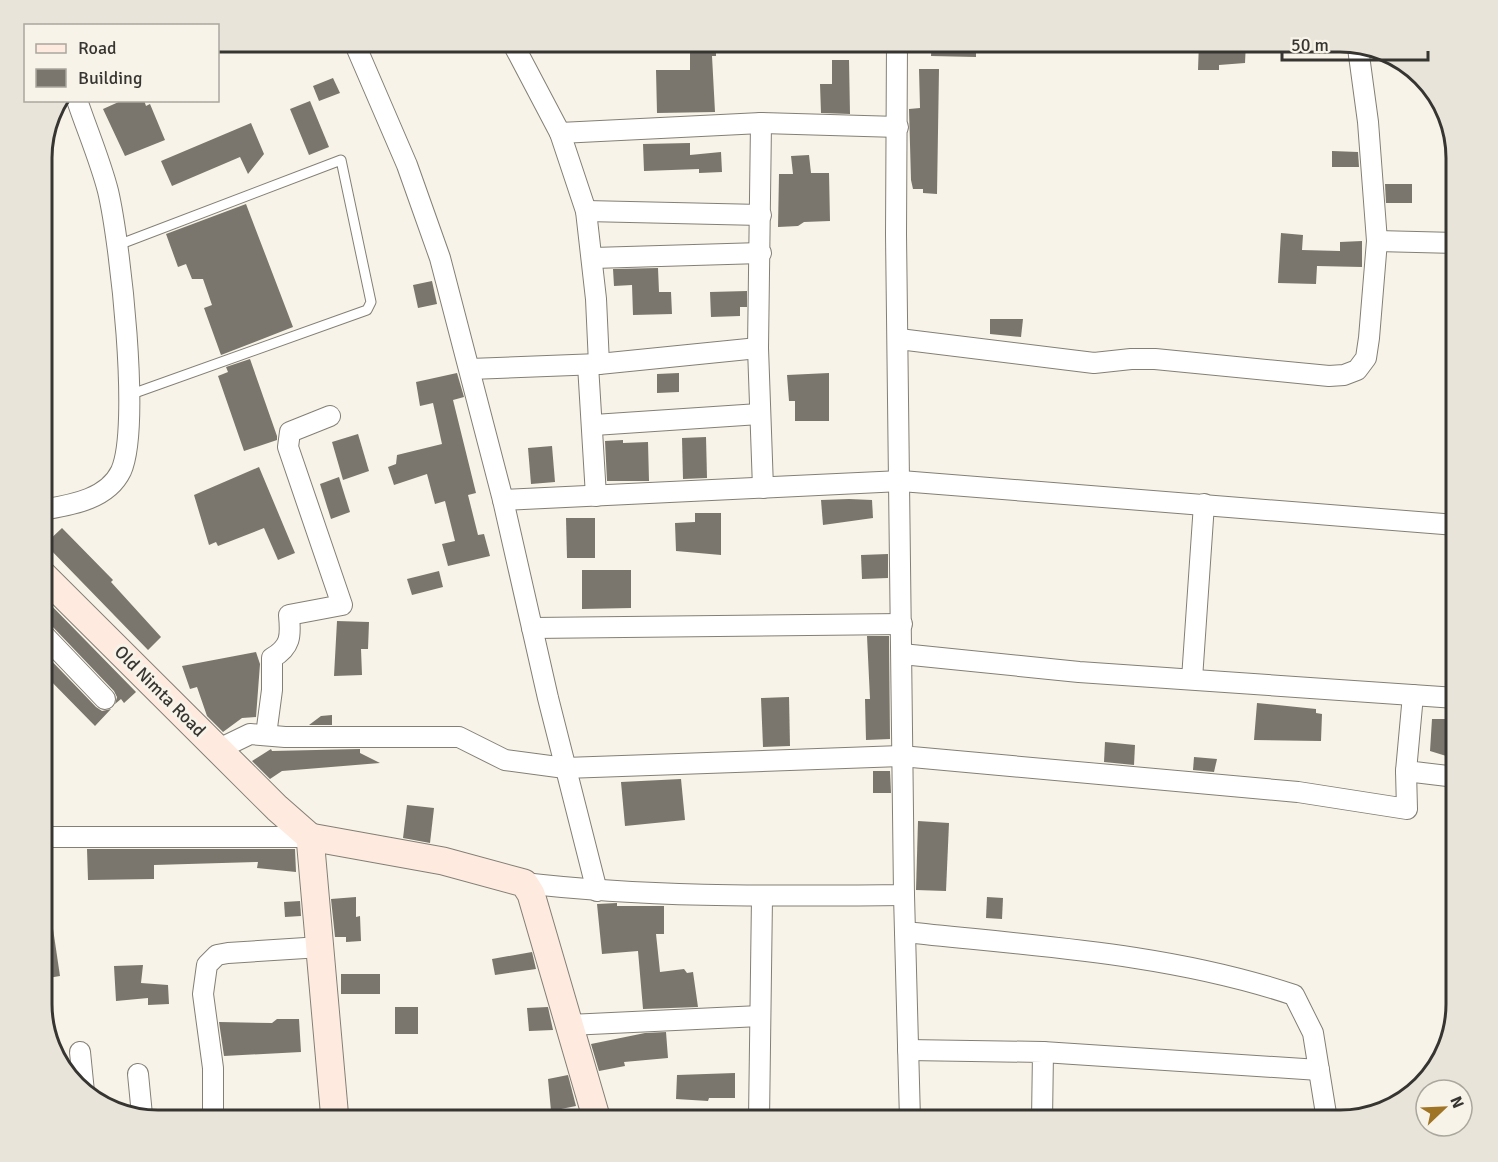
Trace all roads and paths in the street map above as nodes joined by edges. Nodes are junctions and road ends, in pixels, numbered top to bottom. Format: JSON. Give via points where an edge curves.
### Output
{"nodes":[{"id":1,"x":358,"y":52,"type":"edge"},
{"id":2,"x":517,"y":52,"type":"edge"},
{"id":3,"x":897,"y":52,"type":"edge"},
{"id":4,"x":1359,"y":54,"type":"edge"},
{"id":5,"x":78,"y":102,"type":"edge"},
{"id":6,"x":761,"y":123,"type":"junction"},
{"id":7,"x":897,"y":127,"type":"junction"},
{"id":8,"x":560,"y":133,"type":"junction"},
{"id":9,"x":586,"y":211,"type":"junction"},
{"id":10,"x":762,"y":214,"type":"junction"},
{"id":11,"x":1377,"y":241,"type":"junction"},
{"id":12,"x":1446,"y":243,"type":"edge"},
{"id":13,"x":118,"y":245,"type":"junction"},
{"id":14,"x":761,"y":253,"type":"junction"},
{"id":15,"x":592,"y":258,"type":"junction"},
{"id":16,"x":899,"y":339,"type":"junction"},
{"id":17,"x":758,"y":348,"type":"junction"},
{"id":18,"x":593,"y":364,"type":"junction"},
{"id":19,"x":470,"y":369,"type":"junction"},
{"id":20,"x":129,"y":395,"type":"junction"},
{"id":21,"x":759,"y":414,"type":"junction"},
{"id":22,"x":330,"y":416,"type":"dead end"},
{"id":23,"x":594,"y":425,"type":"junction"},
{"id":24,"x":901,"y":481,"type":"junction"},
{"id":25,"x":763,"y":488,"type":"junction"},
{"id":26,"x":596,"y":496,"type":"junction"},
{"id":27,"x":503,"y":500,"type":"junction"},
{"id":28,"x":1204,"y":504,"type":"junction"},
{"id":29,"x":53,"y":508,"type":"edge"},
{"id":30,"x":1446,"y":524,"type":"edge"},
{"id":31,"x":53,"y":585,"type":"edge"},
{"id":32,"x":902,"y":624,"type":"junction"},
{"id":33,"x":532,"y":628,"type":"junction"},
{"id":34,"x":53,"y":645,"type":"edge"},
{"id":35,"x":902,"y":654,"type":"junction"},
{"id":36,"x":1191,"y":679,"type":"junction"},
{"id":37,"x":1413,"y":695,"type":"junction"},
{"id":38,"x":1446,"y":697,"type":"edge"},
{"id":39,"x":105,"y":699,"type":"dead end"},
{"id":40,"x":266,"y":735,"type":"junction"},
{"id":41,"x":219,"y":749,"type":"junction"},
{"id":42,"x":901,"y":756,"type":"junction"},
{"id":43,"x":565,"y":768,"type":"junction"},
{"id":44,"x":1406,"y":771,"type":"junction"},
{"id":45,"x":1446,"y":776,"type":"edge"},
{"id":46,"x":53,"y":837,"type":"edge"},
{"id":47,"x":310,"y":837,"type":"junction"},
{"id":48,"x":524,"y":883,"type":"junction"},
{"id":49,"x":597,"y":891,"type":"junction"},
{"id":50,"x":904,"y":895,"type":"junction"},
{"id":51,"x":762,"y":897,"type":"junction"},
{"id":52,"x":905,"y":932,"type":"junction"},
{"id":53,"x":321,"y":947,"type":"junction"},
{"id":54,"x":760,"y":1016,"type":"junction"},
{"id":55,"x":569,"y":1025,"type":"junction"},
{"id":56,"x":908,"y":1050,"type":"junction"},
{"id":57,"x":80,"y":1052,"type":"dead end"},
{"id":58,"x":1043,"y":1052,"type":"junction"},
{"id":59,"x":1319,"y":1070,"type":"junction"},
{"id":60,"x":138,"y":1074,"type":"dead end"},
{"id":61,"x":83,"y":1078,"type":"edge"},
{"id":62,"x":141,"y":1108,"type":"edge"},
{"id":63,"x":213,"y":1110,"type":"edge"},
{"id":64,"x":334,"y":1110,"type":"edge"},
{"id":65,"x":594,"y":1110,"type":"edge"},
{"id":66,"x":759,"y":1110,"type":"edge"},
{"id":67,"x":910,"y":1110,"type":"edge"},
{"id":68,"x":1042,"y":1110,"type":"edge"},
{"id":69,"x":1325,"y":1110,"type":"edge"}],
"edges":[{"from":1,"to":19,"type":"street","via":[[421,204]]},
{"from":2,"to":8,"type":"street"},
{"from":3,"to":7,"type":"street"},
{"from":4,"to":11,"type":"street"},
{"from":5,"to":13,"type":"street","via":[[107,190]]},
{"from":6,"to":7,"type":"street"},
{"from":6,"to":8,"type":"street"},
{"from":6,"to":10,"type":"street"},
{"from":7,"to":16,"type":"street"},
{"from":8,"to":9,"type":"street"},
{"from":9,"to":10,"type":"street"},
{"from":9,"to":15,"type":"street"},
{"from":10,"to":14,"type":"street"},
{"from":11,"to":12,"type":"street"},
{"from":11,"to":16,"type":"street","via":[[1366,358],[1356,370],[1344,375],[1155,360],[1094,363]]},
{"from":13,"to":20,"type":"street"},
{"from":13,"to":20,"type":"lane","via":[[341,160],[371,302],[367,310]]},
{"from":14,"to":15,"type":"street"},
{"from":14,"to":17,"type":"street"},
{"from":15,"to":18,"type":"street"},
{"from":16,"to":24,"type":"street"},
{"from":17,"to":18,"type":"street"},
{"from":17,"to":21,"type":"street"},
{"from":18,"to":19,"type":"street"},
{"from":18,"to":23,"type":"street"},
{"from":19,"to":27,"type":"street"},
{"from":20,"to":29,"type":"street","via":[[126,447],[120,472],[96,496]]},
{"from":21,"to":23,"type":"street"},
{"from":21,"to":25,"type":"street"},
{"from":22,"to":40,"type":"street","via":[[290,432],[288,447],[342,605],[289,615],[289,644],[272,658]]},
{"from":23,"to":26,"type":"street"},
{"from":24,"to":25,"type":"street"},
{"from":24,"to":28,"type":"street"},
{"from":24,"to":32,"type":"street"},
{"from":25,"to":26,"type":"street"},
{"from":26,"to":27,"type":"street"},
{"from":27,"to":33,"type":"street"},
{"from":28,"to":30,"type":"street"},
{"from":28,"to":36,"type":"street"},
{"from":31,"to":41,"type":"street","name":"Old Nimta Road"},
{"from":32,"to":33,"type":"street"},
{"from":32,"to":35,"type":"street"},
{"from":33,"to":43,"type":"street"},
{"from":34,"to":39,"type":"street"},
{"from":35,"to":36,"type":"street"},
{"from":35,"to":42,"type":"street"},
{"from":36,"to":37,"type":"street"},
{"from":37,"to":38,"type":"street"},
{"from":37,"to":44,"type":"street"},
{"from":40,"to":41,"type":"street","via":[[250,734]]},
{"from":40,"to":43,"type":"street","via":[[459,737],[505,760]]},
{"from":41,"to":47,"type":"street","name":"Old Nimta Road"},
{"from":42,"to":43,"type":"street"},
{"from":42,"to":44,"type":"street","via":[[1298,792],[1407,809]]},
{"from":42,"to":50,"type":"street"},
{"from":43,"to":49,"type":"street"},
{"from":44,"to":45,"type":"street"},
{"from":46,"to":47,"type":"street"},
{"from":47,"to":48,"type":"street","via":[[443,861]]},
{"from":47,"to":53,"type":"street"},
{"from":48,"to":49,"type":"street"},
{"from":48,"to":55,"type":"street","via":[[531,894]]},
{"from":49,"to":51,"type":"street"},
{"from":50,"to":51,"type":"street"},
{"from":50,"to":52,"type":"street"},
{"from":51,"to":54,"type":"street"},
{"from":52,"to":56,"type":"street"},
{"from":52,"to":59,"type":"street","via":[[1155,961],[1255,982],[1294,995],[1313,1033]]},
{"from":53,"to":63,"type":"street","via":[[228,953],[218,955],[207,965],[203,994],[213,1068]]},
{"from":53,"to":64,"type":"street"},
{"from":54,"to":55,"type":"street"},
{"from":54,"to":66,"type":"street"},
{"from":55,"to":65,"type":"street"},
{"from":56,"to":58,"type":"street"},
{"from":56,"to":67,"type":"street"},
{"from":57,"to":61,"type":"street"},
{"from":58,"to":59,"type":"street"},
{"from":58,"to":68,"type":"street"},
{"from":59,"to":69,"type":"street"},
{"from":60,"to":62,"type":"street"}]}
